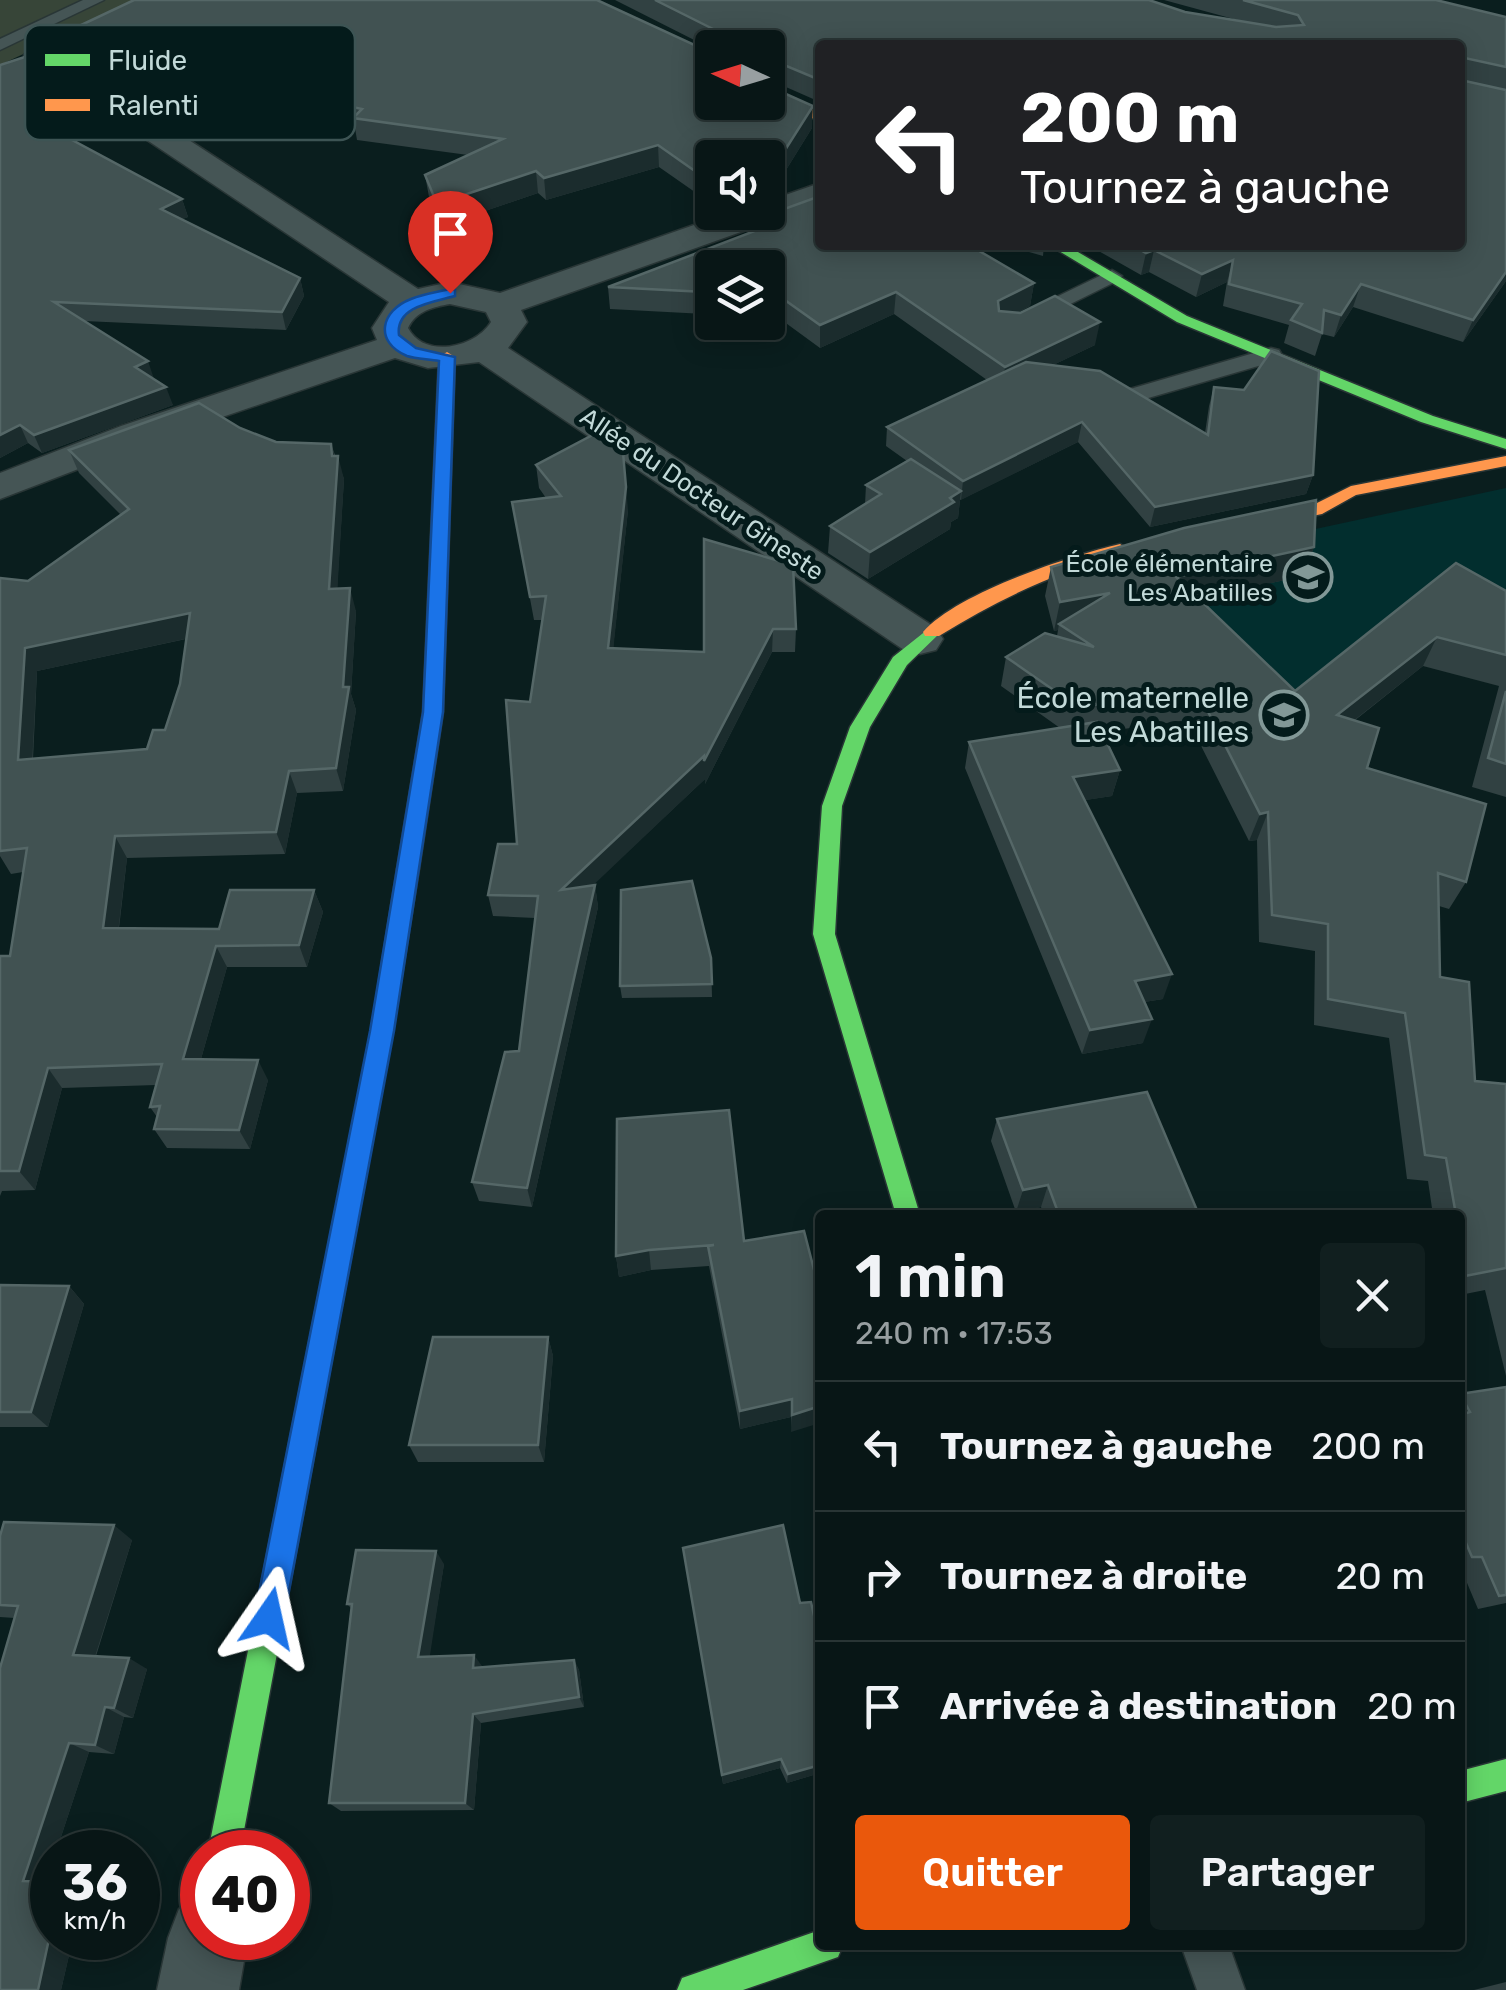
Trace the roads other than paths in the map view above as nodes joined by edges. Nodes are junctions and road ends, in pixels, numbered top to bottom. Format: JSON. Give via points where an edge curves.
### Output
{"nodes":[{"id":1,"x":108,"y":8,"type":"edge"},
{"id":2,"x":58,"y":25,"type":"edge"},
{"id":3,"x":82,"y":25,"type":"edge"},
{"id":4,"x":25,"y":36,"type":"edge"},
{"id":5,"x":0,"y":45,"type":"edge"},
{"id":6,"x":25,"y":61,"type":"edge"},
{"id":7,"x":0,"y":73,"type":"edge"},
{"id":8,"x":785,"y":100,"type":"edge"},
{"id":9,"x":815,"y":116,"type":"edge"},
{"id":10,"x":169,"y":140,"type":"edge"},
{"id":11,"x":815,"y":196,"type":"edge"},
{"id":12,"x":785,"y":206,"type":"edge"},
{"id":13,"x":715,"y":230,"type":"edge"},
{"id":14,"x":1065,"y":250,"type":"edge"},
{"id":15,"x":1121,"y":282,"type":"junction"},
{"id":16,"x":413,"y":302,"type":"junction"},
{"id":17,"x":500,"y":305,"type":"junction"},
{"id":18,"x":1072,"y":316,"type":"edge"},
{"id":19,"x":1007,"y":327,"type":"edge"},
{"id":20,"x":398,"y":345,"type":"junction"},
{"id":21,"x":466,"y":353,"type":"junction"},
{"id":22,"x":1270,"y":356,"type":"junction"},
{"id":23,"x":1138,"y":394,"type":"edge"},
{"id":24,"x":1506,"y":444,"type":"edge"},
{"id":25,"x":1506,"y":462,"type":"edge"},
{"id":26,"x":0,"y":487,"type":"edge"},
{"id":27,"x":1218,"y":530,"type":"edge"},
{"id":28,"x":1143,"y":546,"type":"edge"},
{"id":29,"x":920,"y":639,"type":"junction"},
{"id":30,"x":907,"y":1210,"type":"edge"},
{"id":31,"x":1506,"y":1775,"type":"edge"},
{"id":32,"x":1465,"y":1785,"type":"edge"},
{"id":33,"x":228,"y":1830,"type":"edge"},
{"id":34,"x":815,"y":1949,"type":"edge"},
{"id":35,"x":1208,"y":1950,"type":"edge"},
{"id":36,"x":204,"y":1960,"type":"edge"},
{"id":37,"x":198,"y":1990,"type":"edge"},
{"id":38,"x":694,"y":1990,"type":"edge"},
{"id":39,"x":1220,"y":1990,"type":"edge"}],
"edges":[{"from":1,"to":2,"type":"lane"},
{"from":1,"to":3,"type":"street"},
{"from":4,"to":5,"type":"lane"},
{"from":6,"to":7,"type":"street"},
{"from":8,"to":9,"type":"street"},
{"from":10,"to":16,"type":"street"},
{"from":11,"to":12,"type":"street"},
{"from":13,"to":17,"type":"street"},
{"from":14,"to":15,"type":"street"},
{"from":15,"to":18,"type":"lane"},
{"from":15,"to":19,"type":"lane"},
{"from":15,"to":22,"type":"street","via":[[1182,319]]},
{"from":16,"to":17,"type":"street","via":[[450,293]]},
{"from":16,"to":20,"type":"street","via":[[393,318]]},
{"from":17,"to":21,"type":"street","via":[[509,322],[506,332]]},
{"from":20,"to":21,"type":"street","via":[[411,352]]},
{"from":20,"to":26,"type":"street"},
{"from":21,"to":29,"type":"street","name":"Allée du Docteur Gineste"},
{"from":21,"to":33,"type":"street","via":[[433,712],[382,1031]]},
{"from":22,"to":23,"type":"lane"},
{"from":22,"to":24,"type":"street"},
{"from":25,"to":27,"type":"street","via":[[1352,491],[1316,510]]},
{"from":28,"to":29,"type":"street","via":[[1086,557],[1004,587]]},
{"from":29,"to":30,"type":"street","via":[[860,727],[832,806],[824,934]]},
{"from":31,"to":32,"type":"street"},
{"from":34,"to":38,"type":"street"},
{"from":35,"to":39,"type":"lane"},
{"from":36,"to":37,"type":"street"}]}
